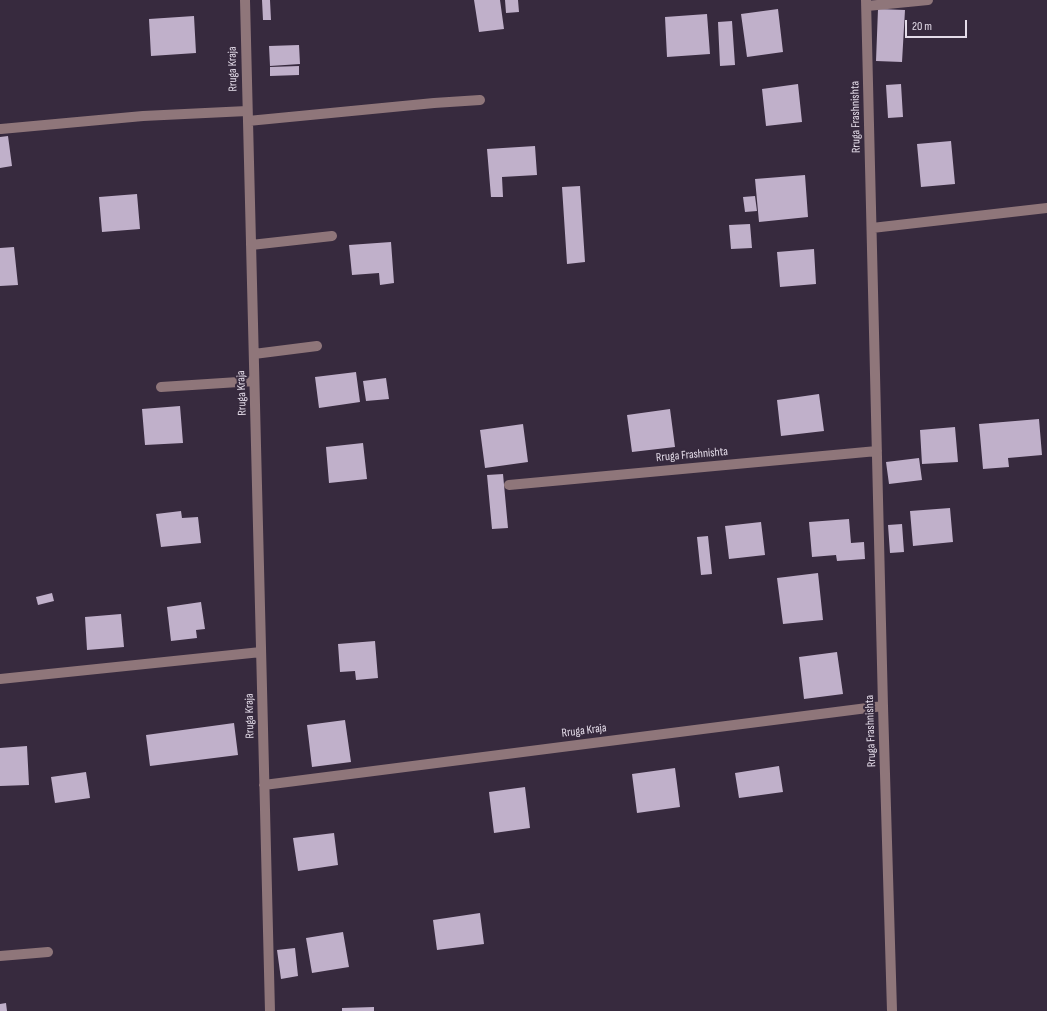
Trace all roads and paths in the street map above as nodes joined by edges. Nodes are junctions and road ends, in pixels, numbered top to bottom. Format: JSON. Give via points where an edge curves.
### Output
{"nodes":[{"id":1,"x":245,"y":0,"type":"edge"},
{"id":2,"x":928,"y":0,"type":"edge"},
{"id":3,"x":866,"y":3,"type":"edge"},
{"id":4,"x":480,"y":100,"type":"dead end"},
{"id":5,"x":247,"y":116,"type":"junction"},
{"id":6,"x":1,"y":129,"type":"edge"},
{"id":7,"x":1047,"y":208,"type":"edge"},
{"id":8,"x":872,"y":228,"type":"junction"},
{"id":9,"x":332,"y":236,"type":"dead end"},
{"id":10,"x":251,"y":246,"type":"junction"},
{"id":11,"x":317,"y":346,"type":"dead end"},
{"id":12,"x":254,"y":354,"type":"junction"},
{"id":13,"x":254,"y":381,"type":"junction"},
{"id":14,"x":161,"y":387,"type":"dead end"},
{"id":15,"x":877,"y":451,"type":"junction"},
{"id":16,"x":509,"y":486,"type":"dead end"},
{"id":17,"x":261,"y":652,"type":"junction"},
{"id":18,"x":0,"y":679,"type":"edge"},
{"id":19,"x":883,"y":706,"type":"junction"},
{"id":20,"x":264,"y":785,"type":"junction"},
{"id":21,"x":48,"y":952,"type":"dead end"},
{"id":22,"x":0,"y":956,"type":"edge"},
{"id":23,"x":270,"y":1011,"type":"edge"},
{"id":24,"x":892,"y":1011,"type":"edge"}],
"edges":[{"from":1,"to":5,"type":"street","name":"Rruga Kraja"},
{"from":2,"to":3,"type":"street","name":"Rruga Frashnishta"},
{"from":3,"to":8,"type":"street","name":"Rruga Frashnishta"},
{"from":4,"to":5,"type":"street"},
{"from":5,"to":6,"type":"street","via":[[143,116]]},
{"from":5,"to":10,"type":"street","name":"Rruga Kraja"},
{"from":7,"to":8,"type":"street"},
{"from":8,"to":15,"type":"street","name":"Rruga Frashnishta"},
{"from":9,"to":10,"type":"street"},
{"from":10,"to":12,"type":"street","name":"Rruga Kraja"},
{"from":11,"to":12,"type":"street"},
{"from":12,"to":13,"type":"street","name":"Rruga Kraja"},
{"from":13,"to":14,"type":"street"},
{"from":13,"to":17,"type":"street","name":"Rruga Kraja"},
{"from":15,"to":16,"type":"street","name":"Rruga Frashnishta"},
{"from":15,"to":19,"type":"street","name":"Rruga Frashnishta"},
{"from":17,"to":18,"type":"street"},
{"from":17,"to":20,"type":"street","name":"Rruga Kraja"},
{"from":19,"to":20,"type":"street","name":"Rruga Kraja"},
{"from":19,"to":24,"type":"street","name":"Rruga Frashnishta"},
{"from":20,"to":23,"type":"street","name":"Rruga Kraja"},
{"from":21,"to":22,"type":"street"}]}
